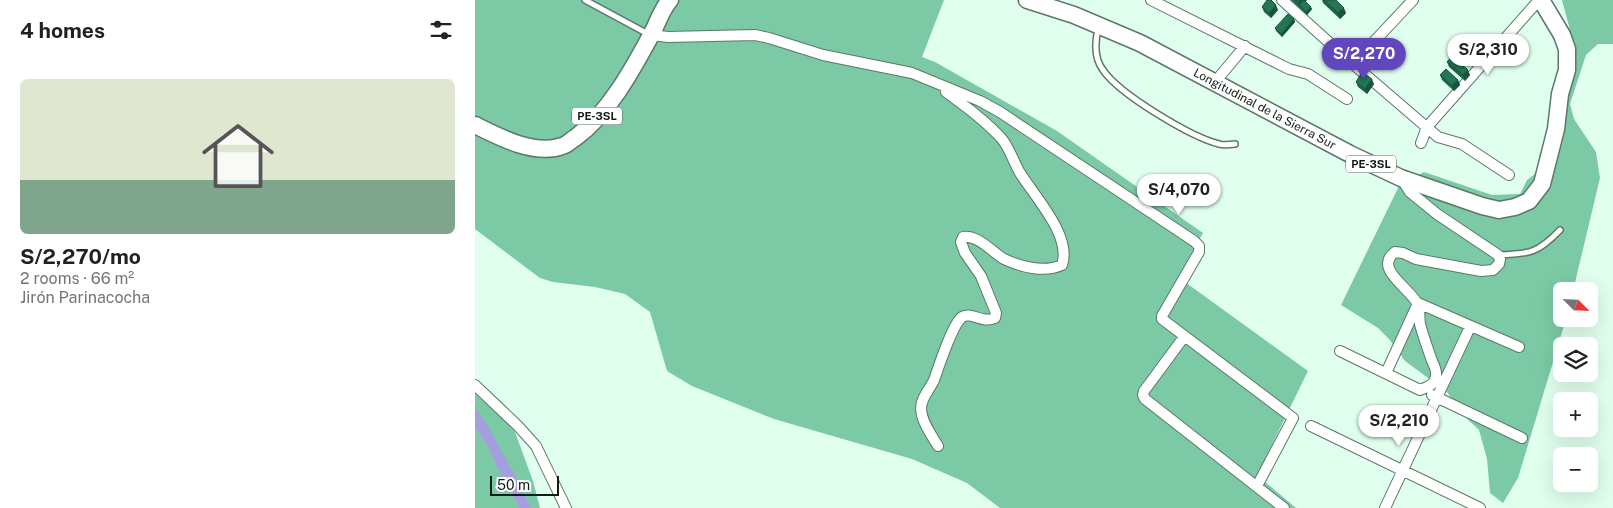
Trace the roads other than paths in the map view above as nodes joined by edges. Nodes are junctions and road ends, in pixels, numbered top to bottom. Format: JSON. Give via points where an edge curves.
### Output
{"nodes":[{"id":1,"x":585,"y":0,"type":"edge"},
{"id":2,"x":670,"y":0,"type":"edge"},
{"id":3,"x":1027,"y":0,"type":"edge"},
{"id":4,"x":1151,"y":0,"type":"edge"},
{"id":5,"x":1282,"y":0,"type":"edge"},
{"id":6,"x":1413,"y":0,"type":"edge"},
{"id":7,"x":1540,"y":0,"type":"edge"},
{"id":8,"x":1098,"y":26,"type":"junction"},
{"id":9,"x":651,"y":35,"type":"junction"},
{"id":10,"x":1245,"y":46,"type":"junction"},
{"id":11,"x":1353,"y":64,"type":"junction"},
{"id":12,"x":1215,"y":82,"type":"junction"},
{"id":13,"x":935,"y":84,"type":"junction"},
{"id":14,"x":1347,"y":99,"type":"dead end"},
{"id":15,"x":475,"y":125,"type":"edge"},
{"id":16,"x":1427,"y":127,"type":"junction"},
{"id":17,"x":1421,"y":143,"type":"dead end"},
{"id":18,"x":1235,"y":144,"type":"dead end"},
{"id":19,"x":1509,"y":175,"type":"dead end"},
{"id":20,"x":1401,"y":178,"type":"junction"},
{"id":21,"x":1560,"y":230,"type":"dead end"},
{"id":22,"x":1498,"y":255,"type":"junction"},
{"id":23,"x":1418,"y":303,"type":"junction"},
{"id":24,"x":1469,"y":327,"type":"junction"},
{"id":25,"x":1184,"y":337,"type":"junction"},
{"id":26,"x":1519,"y":347,"type":"dead end"},
{"id":27,"x":1340,"y":351,"type":"dead end"},
{"id":28,"x":1387,"y":373,"type":"junction"},
{"id":29,"x":475,"y":385,"type":"edge"},
{"id":30,"x":1419,"y":390,"type":"junction"},
{"id":31,"x":1437,"y":398,"type":"junction"},
{"id":32,"x":1311,"y":426,"type":"dead end"},
{"id":33,"x":1522,"y":438,"type":"dead end"},
{"id":34,"x":938,"y":446,"type":"dead end"},
{"id":35,"x":1403,"y":470,"type":"junction"},
{"id":36,"x":1257,"y":486,"type":"junction"},
{"id":37,"x":566,"y":508,"type":"edge"},
{"id":38,"x":1284,"y":508,"type":"edge"},
{"id":39,"x":1385,"y":508,"type":"edge"},
{"id":40,"x":1480,"y":508,"type":"edge"}],
"edges":[{"from":1,"to":9,"type":"lane"},
{"from":2,"to":9,"type":"main road","number":"PE-3SL"},
{"from":3,"to":8,"type":"main road","name":"Longitudinal de la Sierra Sur","number":"PE-3SL"},
{"from":4,"to":10,"type":"street"},
{"from":5,"to":11,"type":"street"},
{"from":6,"to":11,"type":"street"},
{"from":7,"to":16,"type":"street"},
{"from":7,"to":20,"type":"main road","name":"Longitudinal de la Sierra Sur","number":"PE-3SL","via":[[1562,35],[1567,49],[1567,70],[1542,184],[1529,201],[1499,210]]},
{"from":8,"to":12,"type":"main road","name":"Longitudinal de la Sierra Sur","number":"PE-3SL","via":[[1140,43]]},
{"from":8,"to":18,"type":"lane","via":[[1097,56],[1102,70],[1127,94],[1203,138],[1221,145]]},
{"from":9,"to":13,"type":"street","via":[[755,35],[912,73]]},
{"from":9,"to":15,"type":"main road","number":"PE-3SL","via":[[619,89],[581,133],[563,146],[529,147]]},
{"from":10,"to":12,"type":"street"},
{"from":10,"to":14,"type":"street","via":[[1289,69],[1308,74]]},
{"from":11,"to":16,"type":"street"},
{"from":12,"to":20,"type":"main road","name":"Longitudinal de la Sierra Sur","number":"PE-3SL"},
{"from":13,"to":25,"type":"street","via":[[1001,112],[1199,246],[1199,252],[1162,316],[1165,323]]},
{"from":13,"to":34,"type":"street","via":[[1004,141],[1019,172],[1057,230],[1065,257],[1062,265],[1041,269],[1005,259],[977,240],[963,237],[961,242],[965,253],[981,276],[996,313],[995,318],[989,321],[968,315],[961,318],[947,343],[921,410]]},
{"from":16,"to":17,"type":"street"},
{"from":16,"to":19,"type":"street","via":[[1442,139],[1469,148]]},
{"from":20,"to":22,"type":"street","via":[[1410,192],[1437,214]]},
{"from":21,"to":22,"type":"lane","via":[[1535,251]]},
{"from":22,"to":23,"type":"street","via":[[1498,266],[1481,271],[1395,252],[1388,262],[1390,272]]},
{"from":23,"to":24,"type":"street"},
{"from":23,"to":28,"type":"street"},
{"from":23,"to":30,"type":"street","via":[[1420,324],[1436,377],[1433,384]]},
{"from":24,"to":26,"type":"street"},
{"from":24,"to":31,"type":"street"},
{"from":25,"to":36,"type":"street","via":[[1293,418]]},
{"from":25,"to":36,"type":"street","via":[[1143,395]]},
{"from":27,"to":28,"type":"street"},
{"from":28,"to":30,"type":"street"},
{"from":29,"to":37,"type":"street","via":[[535,446]]},
{"from":30,"to":31,"type":"street"},
{"from":31,"to":33,"type":"street"},
{"from":31,"to":35,"type":"street"},
{"from":32,"to":35,"type":"street"},
{"from":35,"to":39,"type":"street"},
{"from":35,"to":40,"type":"street"},
{"from":36,"to":38,"type":"street"}]}
